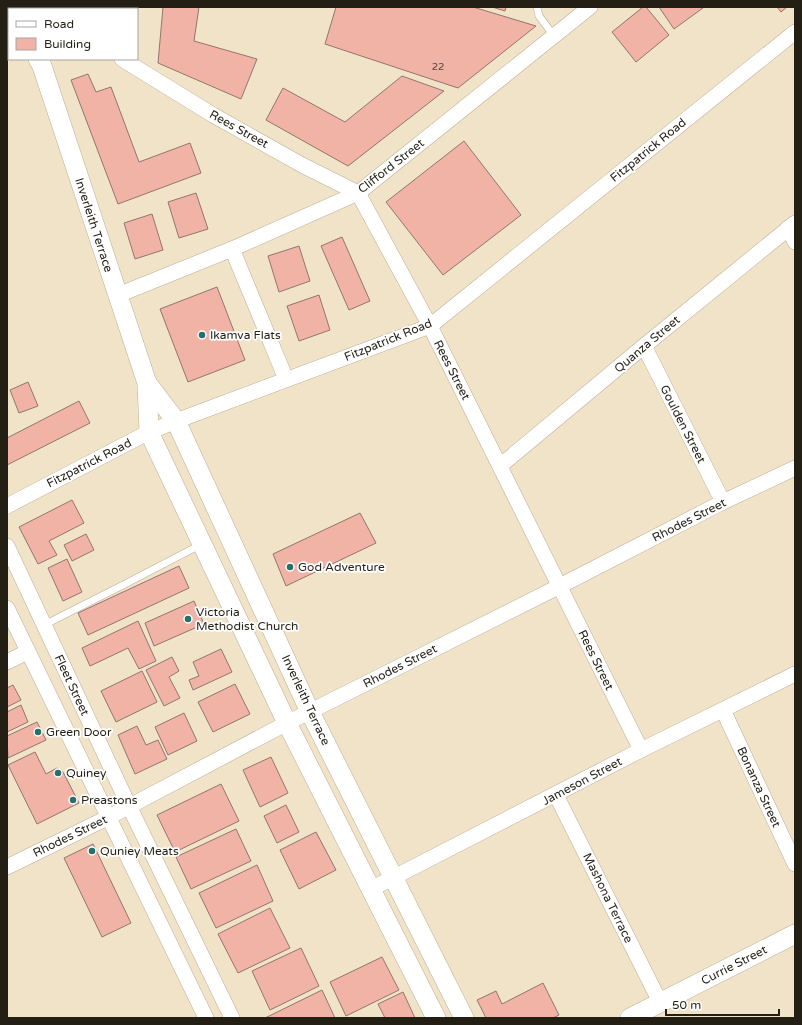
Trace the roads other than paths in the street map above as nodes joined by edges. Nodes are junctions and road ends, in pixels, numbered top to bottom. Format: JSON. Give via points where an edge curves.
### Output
{"nodes":[{"id":1,"x":537,"y":7,"type":"edge"},
{"id":2,"x":590,"y":7,"type":"edge"},
{"id":3,"x":795,"y":32,"type":"edge"},
{"id":4,"x":554,"y":36,"type":"junction"},
{"id":5,"x":124,"y":60,"type":"edge"},
{"id":6,"x":40,"y":61,"type":"edge"},
{"id":7,"x":358,"y":193,"type":"junction"},
{"id":8,"x":792,"y":225,"type":"edge"},
{"id":9,"x":795,"y":242,"type":"edge"},
{"id":10,"x":232,"y":249,"type":"junction"},
{"id":11,"x":118,"y":294,"type":"junction"},
{"id":12,"x":430,"y":326,"type":"junction"},
{"id":13,"x":644,"y":346,"type":"junction"},
{"id":14,"x":286,"y":379,"type":"junction"},
{"id":15,"x":146,"y":383,"type":"junction"},
{"id":16,"x":176,"y":420,"type":"junction"},
{"id":17,"x":149,"y":432,"type":"junction"},
{"id":18,"x":500,"y":466,"type":"junction"},
{"id":19,"x":795,"y":468,"type":"edge"},
{"id":20,"x":723,"y":502,"type":"junction"},
{"id":21,"x":7,"y":506,"type":"edge"},
{"id":22,"x":202,"y":544,"type":"junction"},
{"id":23,"x":7,"y":546,"type":"edge"},
{"id":24,"x":560,"y":586,"type":"junction"},
{"id":25,"x":7,"y":608,"type":"edge"},
{"id":26,"x":44,"y":625,"type":"junction"},
{"id":27,"x":27,"y":652,"type":"junction"},
{"id":28,"x":7,"y":662,"type":"edge"},
{"id":29,"x":795,"y":674,"type":"edge"},
{"id":30,"x":723,"y":710,"type":"junction"},
{"id":31,"x":310,"y":712,"type":"junction"},
{"id":32,"x":286,"y":723,"type":"junction"},
{"id":33,"x":641,"y":750,"type":"junction"},
{"id":34,"x":556,"y":795,"type":"junction"},
{"id":35,"x":129,"y":806,"type":"junction"},
{"id":36,"x":109,"y":817,"type":"junction"},
{"id":37,"x":795,"y":864,"type":"edge"},
{"id":38,"x":7,"y":867,"type":"edge"},
{"id":39,"x":393,"y":878,"type":"junction"},
{"id":40,"x":371,"y":889,"type":"junction"},
{"id":41,"x":795,"y":934,"type":"edge"},
{"id":42,"x":660,"y":1002,"type":"junction"},
{"id":43,"x":206,"y":1018,"type":"edge"},
{"id":44,"x":232,"y":1018,"type":"edge"},
{"id":45,"x":436,"y":1018,"type":"edge"},
{"id":46,"x":464,"y":1018,"type":"edge"},
{"id":47,"x":630,"y":1018,"type":"edge"}],
"edges":[{"from":1,"to":4,"type":"lane","via":[[539,16]]},
{"from":2,"to":4,"type":"street","name":"Clifford Street"},
{"from":3,"to":12,"type":"street","name":"Fitzpatrick Road"},
{"from":4,"to":7,"type":"street","name":"Clifford Street"},
{"from":5,"to":7,"type":"street","name":"Rees Street","via":[[213,115]]},
{"from":6,"to":11,"type":"street","name":"Inverleith Terrace"},
{"from":7,"to":10,"type":"street","name":"Clifford Street"},
{"from":7,"to":12,"type":"street","name":"Rees Street"},
{"from":8,"to":9,"type":"street"},
{"from":8,"to":13,"type":"street","name":"Quanza Street"},
{"from":10,"to":11,"type":"street","name":"Clifford Street"},
{"from":10,"to":14,"type":"street"},
{"from":11,"to":15,"type":"street","name":"Inverleith Terrace"},
{"from":12,"to":14,"type":"street","name":"Fitzpatrick Road"},
{"from":12,"to":18,"type":"street","name":"Rees Street"},
{"from":13,"to":18,"type":"street","name":"Quanza Street"},
{"from":13,"to":20,"type":"street","name":"Goulden Street"},
{"from":14,"to":16,"type":"street","name":"Fitzpatrick Road"},
{"from":15,"to":16,"type":"street","name":"Inverleith Terrace"},
{"from":15,"to":17,"type":"street","name":"Inverleith Terrace"},
{"from":16,"to":17,"type":"street","name":"Fitzpatrick Road"},
{"from":16,"to":31,"type":"street","name":"Inverleith Terrace"},
{"from":17,"to":21,"type":"street","name":"Fitzpatrick Road"},
{"from":17,"to":22,"type":"street","name":"Inverleith Terrace"},
{"from":18,"to":24,"type":"street","name":"Rees Street"},
{"from":19,"to":20,"type":"street","name":"Rhodes Street"},
{"from":20,"to":24,"type":"street","name":"Rhodes Street"},
{"from":22,"to":26,"type":"lane"},
{"from":22,"to":32,"type":"street","name":"Inverleith Terrace"},
{"from":23,"to":26,"type":"street","name":"Fleet Street"},
{"from":24,"to":31,"type":"street","name":"Rhodes Street"},
{"from":24,"to":33,"type":"street","name":"Rees Street"},
{"from":25,"to":27,"type":"street","name":"Fleet Street"},
{"from":26,"to":35,"type":"street","name":"Fleet Street"},
{"from":27,"to":28,"type":"street"},
{"from":27,"to":36,"type":"street","name":"Fleet Street"},
{"from":29,"to":30,"type":"street","name":"Jameson Street"},
{"from":30,"to":33,"type":"street","name":"Jameson Street"},
{"from":30,"to":37,"type":"street","name":"Bonanza Street"},
{"from":31,"to":32,"type":"street","name":"Rhodes Street"},
{"from":31,"to":39,"type":"street","name":"Inverleith Terrace"},
{"from":32,"to":35,"type":"street","name":"Rhodes Street"},
{"from":32,"to":40,"type":"street","name":"Inverleith Terrace"},
{"from":33,"to":34,"type":"street","name":"Jameson Street"},
{"from":34,"to":39,"type":"street","name":"Jameson Street"},
{"from":34,"to":42,"type":"street","name":"Mashona Terrace"},
{"from":35,"to":36,"type":"street","name":"Rhodes Street"},
{"from":35,"to":44,"type":"street","name":"Fleet Street"},
{"from":36,"to":38,"type":"street","name":"Rhodes Street"},
{"from":36,"to":43,"type":"street","name":"Fleet Street"},
{"from":39,"to":40,"type":"street","name":"Jameson Street"},
{"from":39,"to":46,"type":"street","name":"Inverleith Terrace"},
{"from":40,"to":45,"type":"street","name":"Inverleith Terrace"},
{"from":41,"to":42,"type":"street","name":"Currie Street"},
{"from":42,"to":47,"type":"street","name":"Currie Street"}]}
